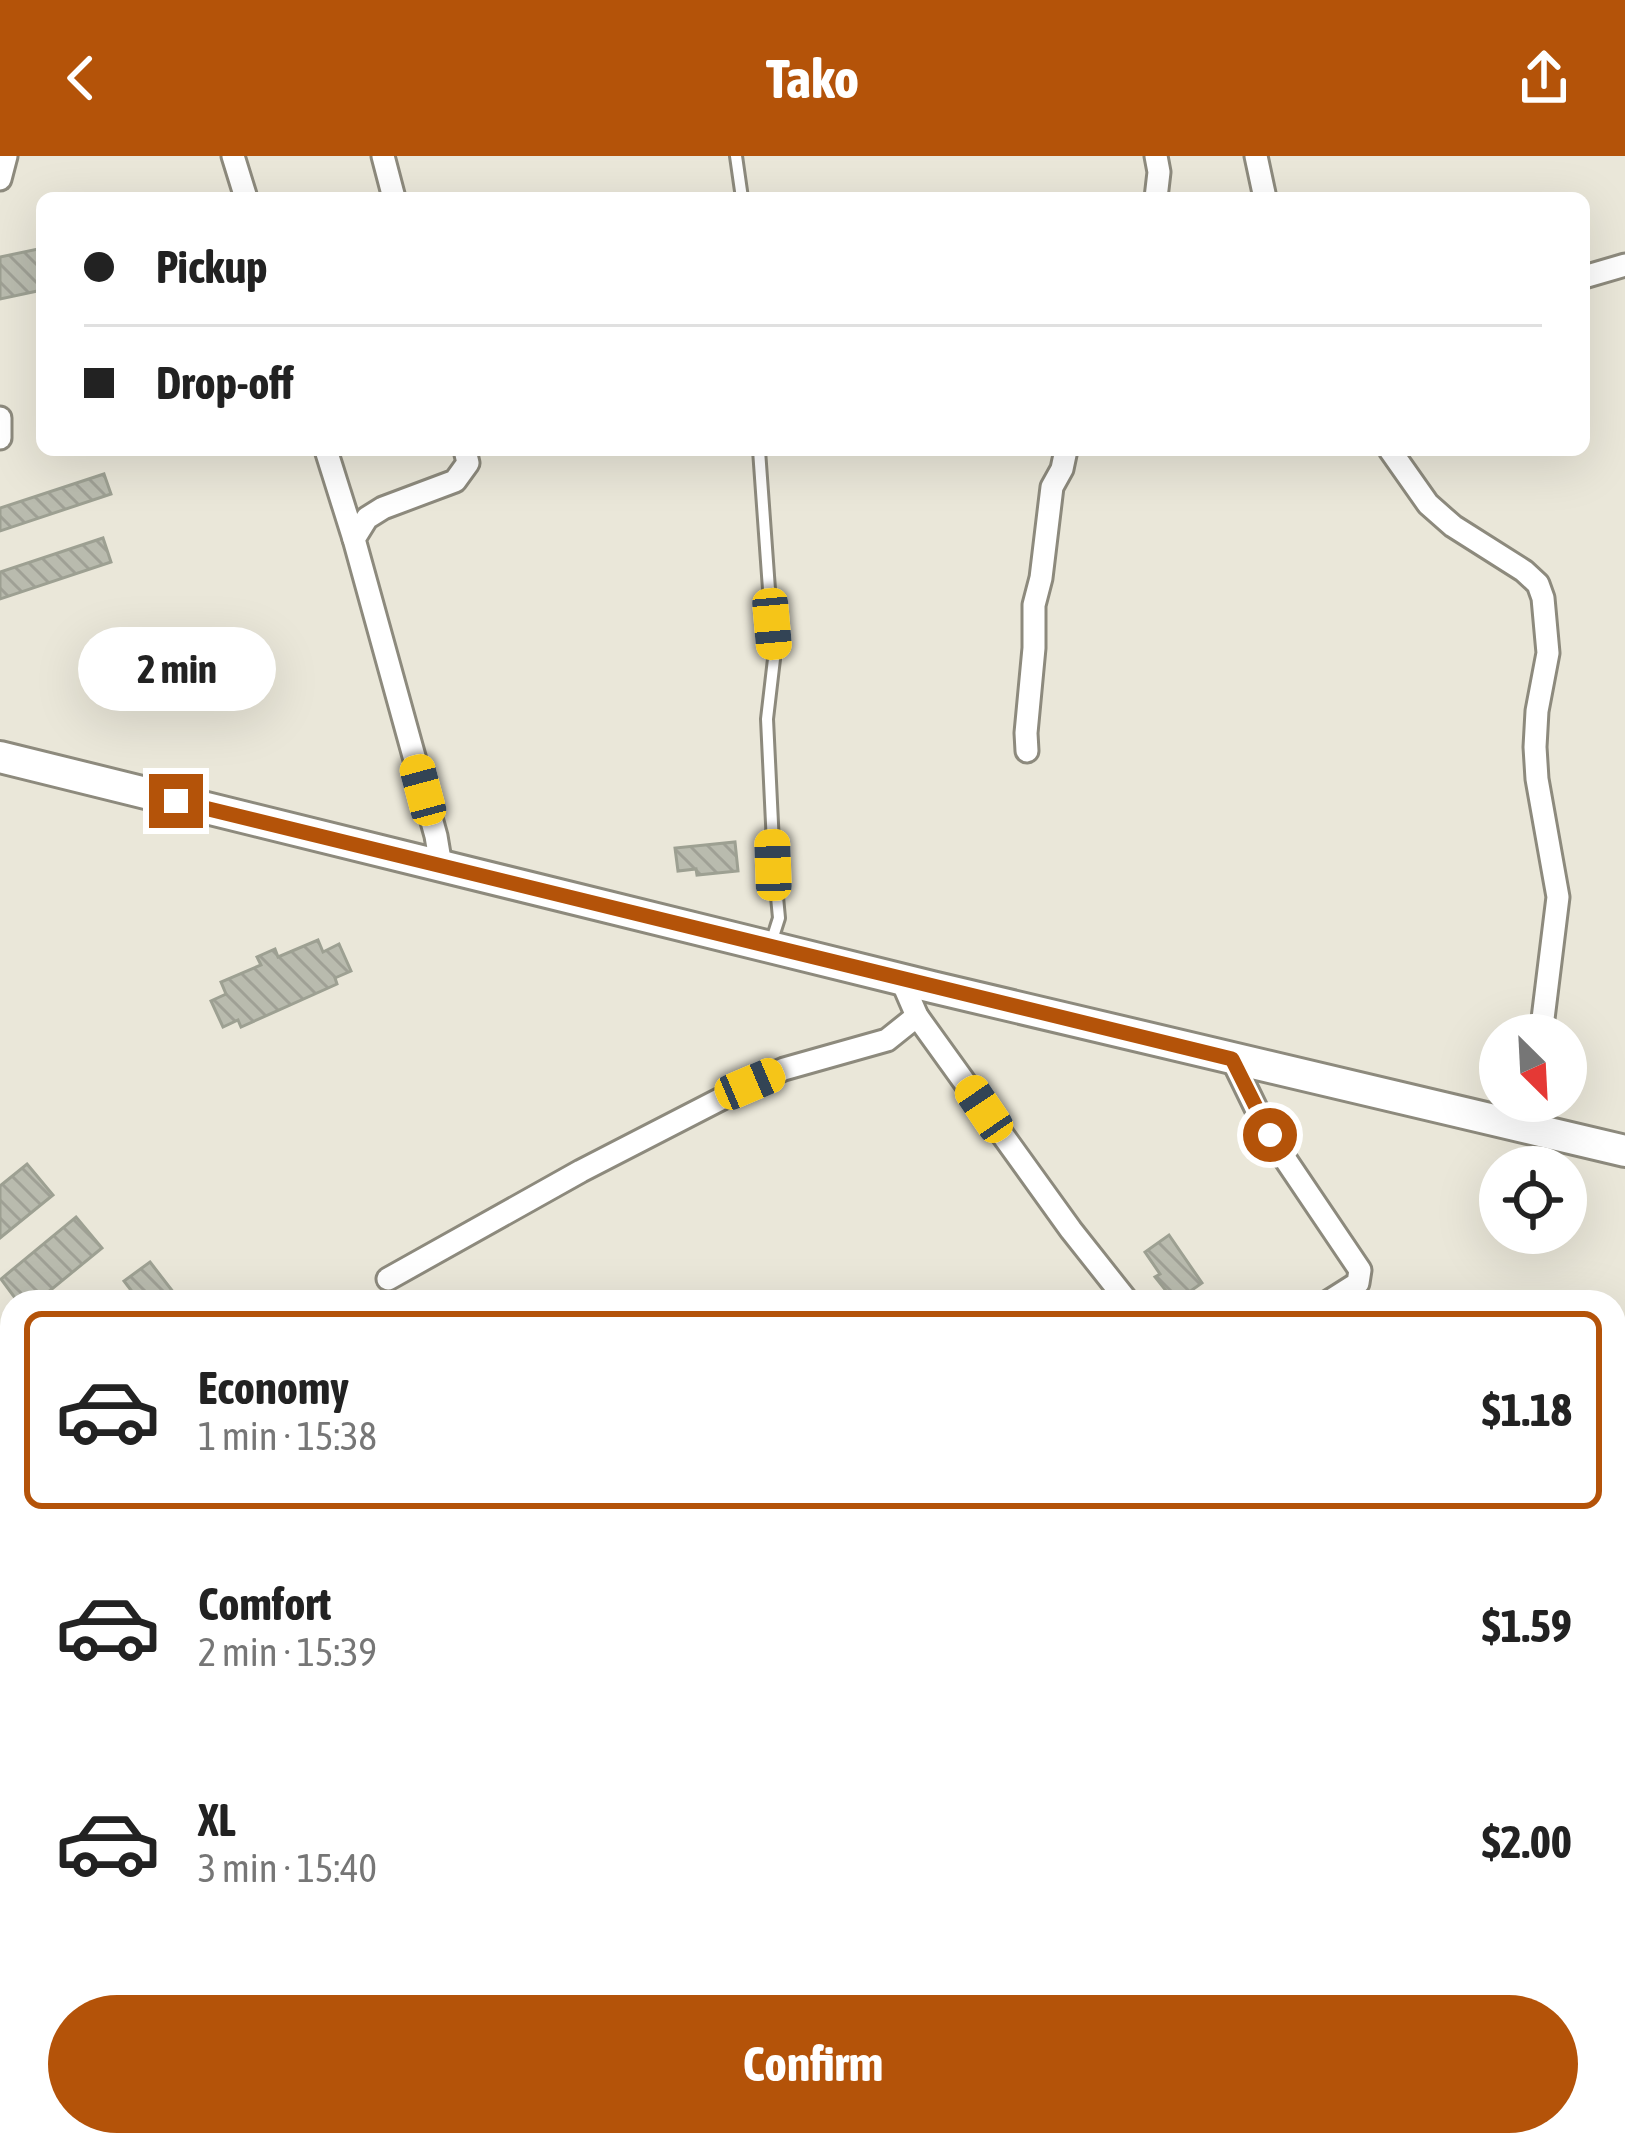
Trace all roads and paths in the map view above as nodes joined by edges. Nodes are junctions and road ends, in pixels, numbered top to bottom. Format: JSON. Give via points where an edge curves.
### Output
{"nodes":[{"id":1,"x":6,"y":156,"type":"edge"},
{"id":2,"x":233,"y":156,"type":"edge"},
{"id":3,"x":383,"y":156,"type":"edge"},
{"id":4,"x":736,"y":156,"type":"edge"},
{"id":5,"x":1156,"y":156,"type":"edge"},
{"id":6,"x":1256,"y":156,"type":"edge"},
{"id":7,"x":0,"y":179,"type":"edge"},
{"id":8,"x":244,"y":192,"type":"edge"},
{"id":9,"x":392,"y":192,"type":"edge"},
{"id":10,"x":741,"y":192,"type":"edge"},
{"id":11,"x":1157,"y":192,"type":"edge"},
{"id":12,"x":1264,"y":192,"type":"edge"},
{"id":13,"x":1625,"y":265,"type":"edge"},
{"id":14,"x":1590,"y":275,"type":"edge"},
{"id":15,"x":0,"y":418,"type":"edge"},
{"id":16,"x":0,"y":438,"type":"edge"},
{"id":17,"x":328,"y":456,"type":"edge"},
{"id":18,"x":467,"y":456,"type":"edge"},
{"id":19,"x":759,"y":456,"type":"edge"},
{"id":20,"x":1065,"y":456,"type":"edge"},
{"id":21,"x":1394,"y":456,"type":"edge"},
{"id":22,"x":354,"y":539,"type":"junction"},
{"id":23,"x":1027,"y":752,"type":"dead end"},
{"id":24,"x":0,"y":757,"type":"edge"},
{"id":25,"x":441,"y":866,"type":"junction"},
{"id":26,"x":770,"y":946,"type":"junction"},
{"id":27,"x":902,"y":979,"type":"junction"},
{"id":28,"x":1544,"y":1014,"type":"edge"},
{"id":29,"x":917,"y":1016,"type":"junction"},
{"id":30,"x":1232,"y":1059,"type":"junction"},
{"id":31,"x":1479,"y":1106,"type":"edge"},
{"id":32,"x":1545,"y":1122,"type":"edge"},
{"id":33,"x":1625,"y":1150,"type":"edge"},
{"id":34,"x":388,"y":1279,"type":"dead end"},
{"id":35,"x":1118,"y":1290,"type":"edge"},
{"id":36,"x":1347,"y":1290,"type":"edge"}],
"edges":[{"from":1,"to":7,"type":"street"},
{"from":2,"to":8,"type":"street"},
{"from":3,"to":9,"type":"street"},
{"from":4,"to":10,"type":"lane"},
{"from":5,"to":11,"type":"street"},
{"from":6,"to":12,"type":"street"},
{"from":13,"to":14,"type":"street"},
{"from":15,"to":16,"type":"street"},
{"from":17,"to":22,"type":"street"},
{"from":18,"to":22,"type":"street","via":[[454,481],[383,508]]},
{"from":19,"to":26,"type":"lane","via":[[774,658],[767,718],[779,918]]},
{"from":20,"to":23,"type":"street","via":[[1052,488],[1034,605]]},
{"from":21,"to":28,"type":"street","via":[[1428,503],[1524,571],[1543,598],[1549,640],[1535,747],[1558,897]]},
{"from":22,"to":25,"type":"street"},
{"from":24,"to":25,"type":"street"},
{"from":25,"to":26,"type":"street"},
{"from":26,"to":27,"type":"street"},
{"from":27,"to":29,"type":"street"},
{"from":27,"to":30,"type":"street"},
{"from":29,"to":34,"type":"street","via":[[886,1040],[750,1084]]},
{"from":29,"to":35,"type":"street"},
{"from":30,"to":31,"type":"street"},
{"from":30,"to":36,"type":"street","via":[[1270,1135],[1360,1270]]},
{"from":32,"to":33,"type":"street"}]}
